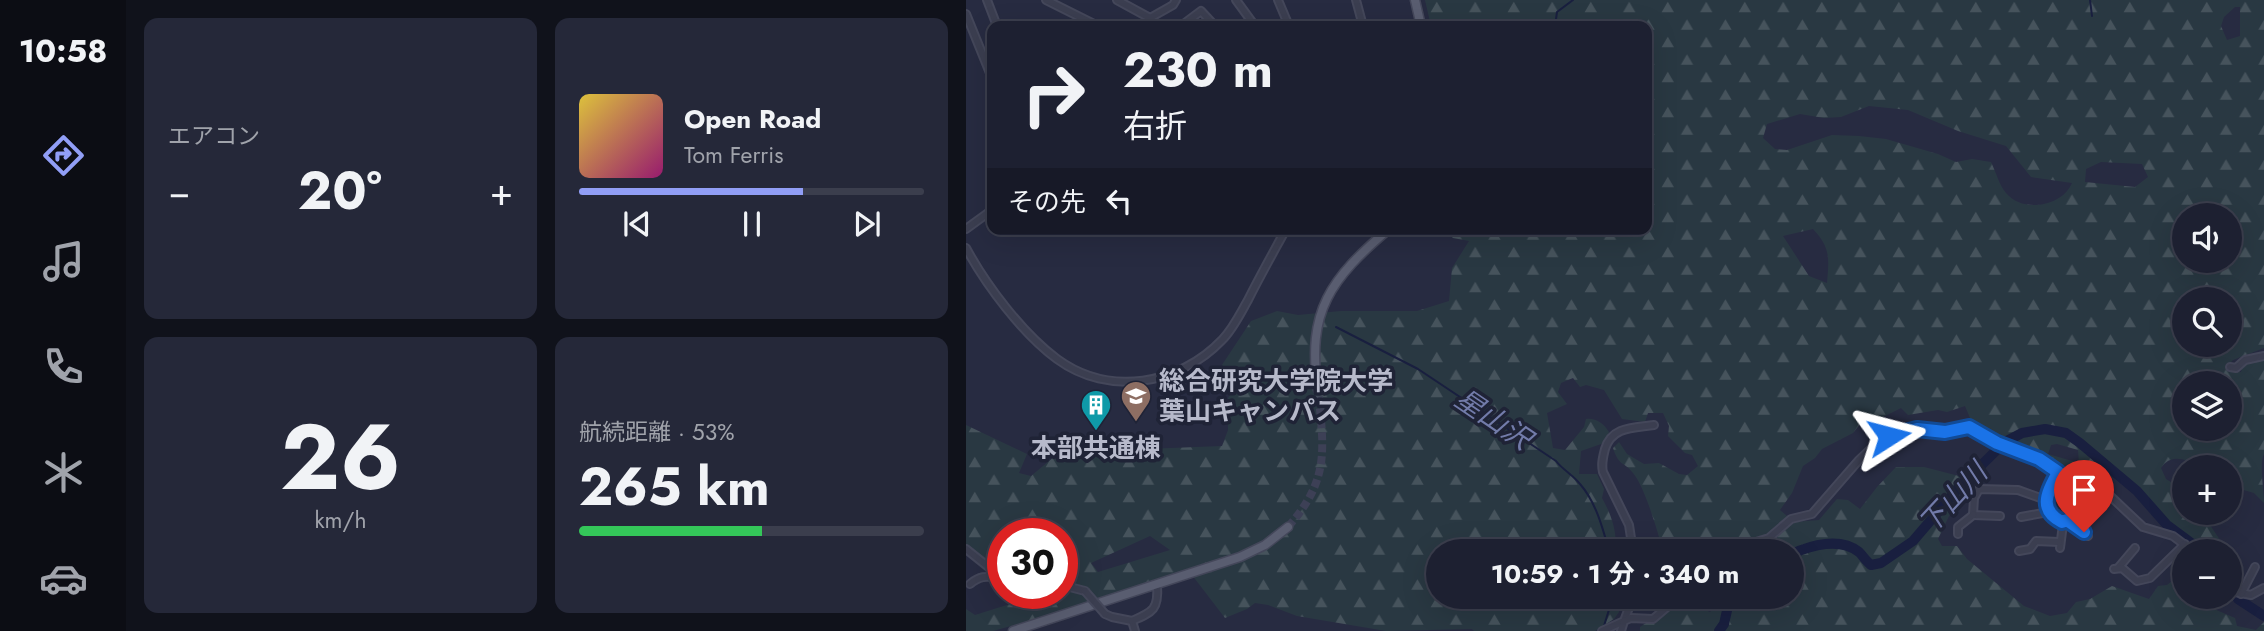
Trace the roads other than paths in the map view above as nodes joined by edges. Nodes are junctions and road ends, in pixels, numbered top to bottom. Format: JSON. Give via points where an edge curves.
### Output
{"nodes":[{"id":1,"x":987,"y":0,"type":"edge"},
{"id":2,"x":1046,"y":0,"type":"edge"},
{"id":3,"x":1117,"y":0,"type":"edge"},
{"id":4,"x":1176,"y":0,"type":"edge"},
{"id":5,"x":1236,"y":0,"type":"edge"},
{"id":6,"x":1278,"y":0,"type":"edge"},
{"id":7,"x":1356,"y":0,"type":"edge"},
{"id":8,"x":1415,"y":0,"type":"edge"},
{"id":9,"x":966,"y":14,"type":"edge"},
{"id":10,"x":997,"y":21,"type":"edge"},
{"id":11,"x":1088,"y":21,"type":"edge"},
{"id":12,"x":1188,"y":21,"type":"edge"},
{"id":13,"x":1210,"y":21,"type":"edge"},
{"id":14,"x":1251,"y":21,"type":"edge"},
{"id":15,"x":1287,"y":21,"type":"edge"},
{"id":16,"x":1362,"y":21,"type":"edge"},
{"id":17,"x":1420,"y":21,"type":"edge"},
{"id":18,"x":987,"y":66,"type":"edge"},
{"id":19,"x":987,"y":214,"type":"edge"},
{"id":20,"x":966,"y":229,"type":"edge"},
{"id":21,"x":1283,"y":235,"type":"edge"},
{"id":22,"x":1383,"y":235,"type":"edge"},
{"id":23,"x":966,"y":248,"type":"edge"},
{"id":24,"x":2264,"y":356,"type":"edge"},
{"id":25,"x":2230,"y":367,"type":"dead end"},
{"id":26,"x":1318,"y":390,"type":"tunnel mouth"},
{"id":27,"x":1654,"y":425,"type":"dead end"},
{"id":28,"x":2058,"y":472,"type":"junction"},
{"id":29,"x":2046,"y":500,"type":"junction"},
{"id":30,"x":2067,"y":510,"type":"dead end"},
{"id":31,"x":2048,"y":512,"type":"junction"},
{"id":32,"x":1973,"y":515,"type":"junction"},
{"id":33,"x":2000,"y":516,"type":"dead end"},
{"id":34,"x":2021,"y":517,"type":"dead end"},
{"id":35,"x":2062,"y":522,"type":"junction"},
{"id":36,"x":1288,"y":527,"type":"tunnel mouth"},
{"id":37,"x":1958,"y":534,"type":"dead end"},
{"id":38,"x":2088,"y":536,"type":"dead end"},
{"id":39,"x":1631,"y":539,"type":"edge"},
{"id":40,"x":1766,"y":539,"type":"edge"},
{"id":41,"x":2178,"y":539,"type":"edge"},
{"id":42,"x":2135,"y":548,"type":"dead end"},
{"id":43,"x":966,"y":549,"type":"edge"},
{"id":44,"x":2018,"y":551,"type":"dead end"},
{"id":45,"x":2172,"y":556,"type":"edge"},
{"id":46,"x":987,"y":566,"type":"edge"},
{"id":47,"x":2255,"y":567,"type":"dead end"},
{"id":48,"x":987,"y":575,"type":"edge"},
{"id":49,"x":970,"y":584,"type":"dead end"},
{"id":50,"x":1157,"y":585,"type":"junction"},
{"id":51,"x":2242,"y":588,"type":"edge"},
{"id":52,"x":2264,"y":588,"type":"edge"},
{"id":53,"x":1078,"y":589,"type":"edge"},
{"id":54,"x":2242,"y":593,"type":"edge"},
{"id":55,"x":1628,"y":609,"type":"edge"},
{"id":56,"x":1665,"y":609,"type":"edge"},
{"id":57,"x":1132,"y":621,"type":"junction"},
{"id":58,"x":1622,"y":621,"type":"junction"},
{"id":59,"x":1013,"y":631,"type":"edge"},
{"id":60,"x":1135,"y":631,"type":"edge"},
{"id":61,"x":1602,"y":631,"type":"edge"},
{"id":62,"x":1621,"y":631,"type":"edge"}],
"edges":[{"from":1,"to":10,"type":"street"},
{"from":2,"to":11,"type":"street"},
{"from":3,"to":4,"type":"street","via":[[1150,18]]},
{"from":5,"to":14,"type":"street"},
{"from":6,"to":15,"type":"street"},
{"from":7,"to":16,"type":"street"},
{"from":8,"to":17,"type":"main road"},
{"from":9,"to":18,"type":"street"},
{"from":12,"to":13,"type":"street","via":[[1201,11]]},
{"from":19,"to":20,"type":"street"},
{"from":21,"to":23,"type":"street","via":[[1224,338],[1188,368],[1137,382],[1087,374],[1058,360],[1001,301]]},
{"from":22,"to":26,"type":"main road","via":[[1343,272],[1327,298],[1315,342]]},
{"from":24,"to":25,"type":"street"},
{"from":27,"to":39,"type":"street","via":[[1611,436],[1602,464]]},
{"from":28,"to":29,"type":"street"},
{"from":28,"to":40,"type":"street","via":[[1969,427],[1945,432],[1917,429],[1880,440],[1812,514],[1791,519]]},
{"from":28,"to":41,"type":"street","via":[[2086,479],[2143,527]]},
{"from":29,"to":31,"type":"street"},
{"from":29,"to":32,"type":"street","via":[[2018,490],[1979,489]]},
{"from":30,"to":35,"type":"street"},
{"from":31,"to":34,"type":"street"},
{"from":31,"to":35,"type":"street"},
{"from":32,"to":33,"type":"street"},
{"from":32,"to":37,"type":"street","via":[[1958,527]]},
{"from":35,"to":38,"type":"street","via":[[2067,520]]},
{"from":35,"to":44,"type":"street","via":[[2059,545],[2036,541],[2030,549]]},
{"from":36,"to":50,"type":"main road","via":[[1240,558]]},
{"from":42,"to":45,"type":"street","via":[[2117,568],[2137,581],[2147,580]]},
{"from":43,"to":46,"type":"street"},
{"from":47,"to":51,"type":"street"},
{"from":48,"to":49,"type":"street"},
{"from":50,"to":57,"type":"street","via":[[1155,608]]},
{"from":50,"to":59,"type":"main road"},
{"from":52,"to":54,"type":"street","via":[[2255,595]]},
{"from":53,"to":57,"type":"street","bridge":true,"via":[[1105,614]]},
{"from":55,"to":58,"type":"street"},
{"from":56,"to":58,"type":"street","via":[[1653,619]]},
{"from":57,"to":60,"type":"street"},
{"from":58,"to":61,"type":"street"},
{"from":58,"to":62,"type":"street"}]}
